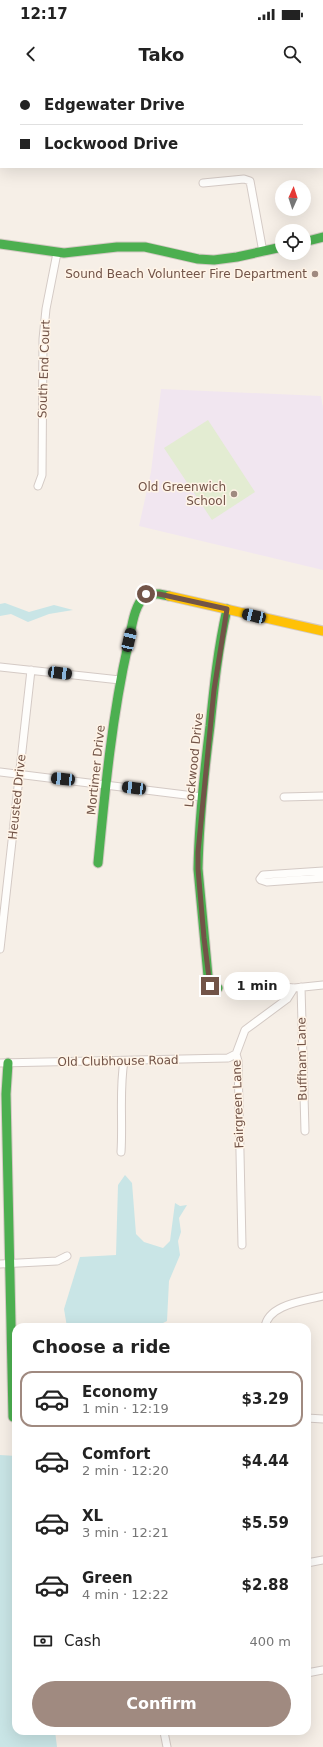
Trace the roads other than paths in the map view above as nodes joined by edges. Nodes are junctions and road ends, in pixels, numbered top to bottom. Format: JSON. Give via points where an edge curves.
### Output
{"nodes":[{"id":1,"x":203,"y":183,"type":"dead end"},
{"id":2,"x":323,"y":237,"type":"edge"},
{"id":3,"x":311,"y":240,"type":"edge"},
{"id":4,"x":0,"y":244,"type":"edge"},
{"id":5,"x":275,"y":249,"type":"edge"},
{"id":6,"x":263,"y":252,"type":"junction"},
{"id":7,"x":58,"y":253,"type":"junction"},
{"id":8,"x":38,"y":486,"type":"dead end"},
{"id":9,"x":227,"y":609,"type":"junction"},
{"id":10,"x":323,"y":631,"type":"edge"},
{"id":11,"x":0,"y":667,"type":"edge"},
{"id":12,"x":31,"y":670,"type":"junction"},
{"id":13,"x":120,"y":680,"type":"junction"},
{"id":14,"x":0,"y":772,"type":"edge"},
{"id":15,"x":19,"y":774,"type":"junction"},
{"id":16,"x":106,"y":784,"type":"junction"},
{"id":17,"x":323,"y":796,"type":"edge"},
{"id":18,"x":202,"y":797,"type":"junction"},
{"id":19,"x":284,"y":797,"type":"dead end"},
{"id":20,"x":98,"y":863,"type":"dead end"},
{"id":21,"x":323,"y":871,"type":"edge"},
{"id":22,"x":323,"y":878,"type":"edge"},
{"id":23,"x":0,"y":949,"type":"edge"},
{"id":24,"x":323,"y":985,"type":"edge"},
{"id":25,"x":214,"y":987,"type":"dead end"},
{"id":26,"x":284,"y":987,"type":"dead end"},
{"id":27,"x":297,"y":988,"type":"junction"},
{"id":28,"x":236,"y":1054,"type":"junction"},
{"id":29,"x":124,"y":1061,"type":"junction"},
{"id":30,"x":4,"y":1063,"type":"edge"},
{"id":31,"x":305,"y":1131,"type":"dead end"},
{"id":32,"x":121,"y":1152,"type":"dead end"},
{"id":33,"x":242,"y":1245,"type":"dead end"},
{"id":34,"x":67,"y":1256,"type":"dead end"},
{"id":35,"x":0,"y":1264,"type":"edge"},
{"id":36,"x":10,"y":1264,"type":"junction"},
{"id":37,"x":323,"y":1296,"type":"edge"},
{"id":38,"x":265,"y":1323,"type":"edge"},
{"id":39,"x":12,"y":1366,"type":"edge"},
{"id":40,"x":311,"y":1418,"type":"edge"},
{"id":41,"x":323,"y":1419,"type":"edge"},
{"id":42,"x":323,"y":1560,"type":"edge"},
{"id":43,"x":311,"y":1562,"type":"edge"},
{"id":44,"x":323,"y":1670,"type":"edge"},
{"id":45,"x":311,"y":1672,"type":"edge"},
{"id":46,"x":165,"y":1735,"type":"edge"},
{"id":47,"x":167,"y":1747,"type":"edge"}],
"edges":[{"from":1,"to":6,"type":"street","via":[[244,179],[250,181]]},
{"from":2,"to":3,"type":"street"},
{"from":4,"to":7,"type":"street"},
{"from":5,"to":6,"type":"street"},
{"from":6,"to":7,"type":"street","via":[[214,260],[136,247]]},
{"from":7,"to":8,"type":"street","name":"South End Court","via":[[48,297],[44,332],[42,475]]},
{"from":9,"to":10,"type":"street"},
{"from":9,"to":13,"type":"street","name":"Mortimer Drive","via":[[159,594],[146,594],[135,612]]},
{"from":9,"to":18,"type":"street","name":"Lockwood Drive","via":[[214,690]]},
{"from":11,"to":12,"type":"street"},
{"from":12,"to":13,"type":"street"},
{"from":12,"to":15,"type":"street","name":"Heusted Drive"},
{"from":13,"to":16,"type":"street","name":"Mortimer Drive"},
{"from":14,"to":15,"type":"street"},
{"from":15,"to":16,"type":"street"},
{"from":15,"to":23,"type":"street","name":"Heusted Drive"},
{"from":16,"to":18,"type":"street"},
{"from":16,"to":20,"type":"street","name":"Mortimer Drive"},
{"from":17,"to":19,"type":"street"},
{"from":18,"to":25,"type":"street","name":"Lockwood Drive","via":[[198,869],[208,976]]},
{"from":21,"to":22,"type":"street","via":[[263,875],[260,878],[267,882]]},
{"from":24,"to":27,"type":"street"},
{"from":26,"to":27,"type":"street"},
{"from":27,"to":28,"type":"street","name":"Fairgreen Lane","via":[[287,999],[245,1030]]},
{"from":27,"to":31,"type":"street","name":"Buffham Lane"},
{"from":28,"to":29,"type":"street","name":"Old Clubhouse Road","via":[[228,1058]]},
{"from":28,"to":33,"type":"street","name":"Fairgreen Lane"},
{"from":29,"to":30,"type":"street","name":"Old Clubhouse Road"},
{"from":29,"to":32,"type":"street"},
{"from":30,"to":36,"type":"street"},
{"from":34,"to":36,"type":"street","via":[[57,1261]]},
{"from":35,"to":36,"type":"street"},
{"from":36,"to":39,"type":"street"},
{"from":37,"to":38,"type":"street","via":[[279,1309],[271,1314]]},
{"from":40,"to":41,"type":"street"},
{"from":42,"to":43,"type":"street"},
{"from":44,"to":45,"type":"street"},
{"from":46,"to":47,"type":"street"}]}
